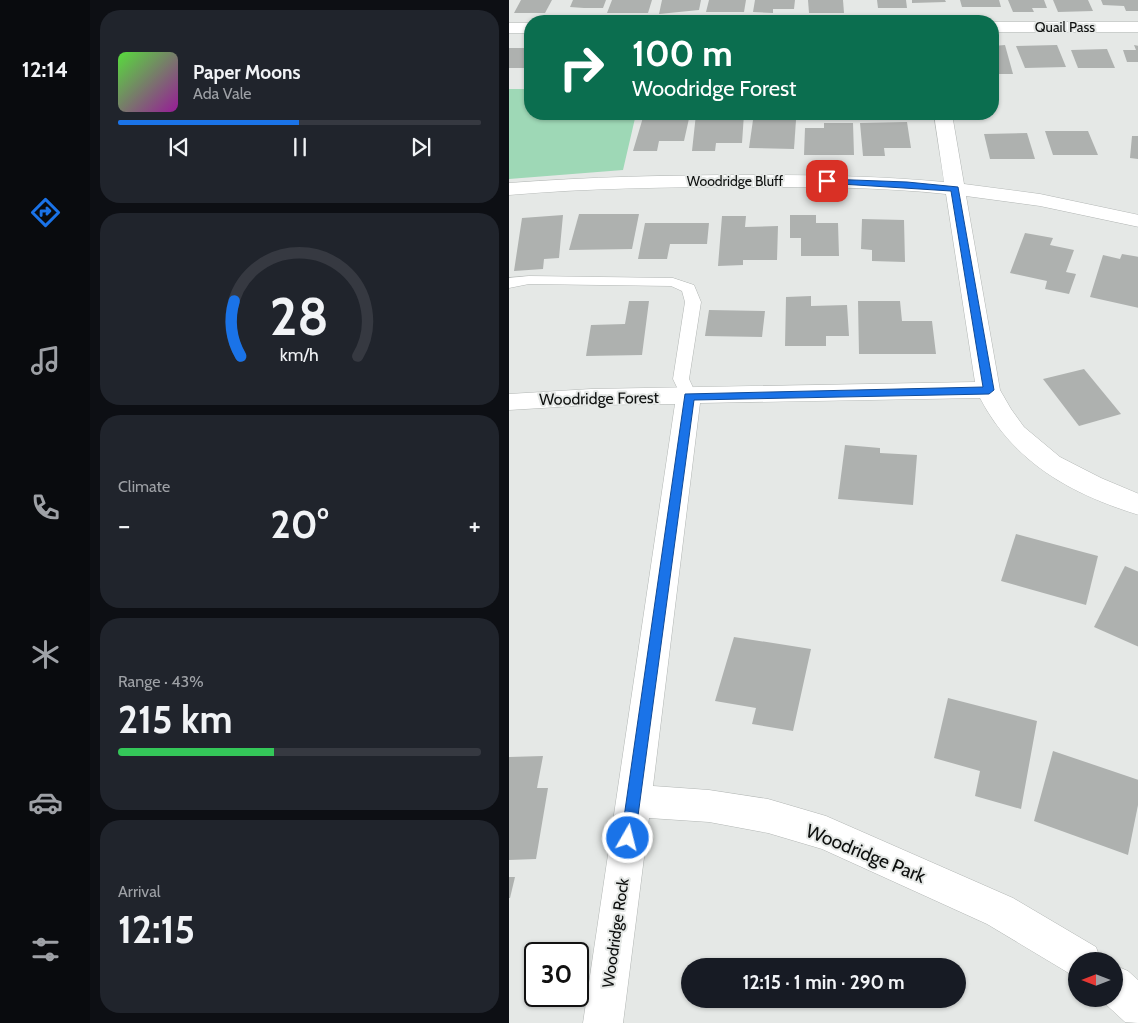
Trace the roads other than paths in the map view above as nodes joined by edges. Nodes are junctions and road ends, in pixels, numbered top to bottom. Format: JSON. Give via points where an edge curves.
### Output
{"nodes":[{"id":1,"x":1138,"y":26,"type":"edge"},
{"id":2,"x":999,"y":27,"type":"edge"},
{"id":3,"x":509,"y":28,"type":"edge"},
{"id":4,"x":524,"y":28,"type":"edge"},
{"id":5,"x":944,"y":120,"type":"edge"},
{"id":6,"x":509,"y":189,"type":"edge"},
{"id":7,"x":955,"y":189,"type":"junction"},
{"id":8,"x":1138,"y":221,"type":"edge"},
{"id":9,"x":509,"y":283,"type":"edge"},
{"id":10,"x":989,"y":390,"type":"junction"},
{"id":11,"x":689,"y":396,"type":"junction"},
{"id":12,"x":509,"y":402,"type":"edge"},
{"id":13,"x":1138,"y":504,"type":"edge"},
{"id":14,"x":633,"y":801,"type":"junction"},
{"id":15,"x":1068,"y":953,"type":"edge"},
{"id":16,"x":1123,"y":994,"type":"edge"},
{"id":17,"x":1138,"y":1008,"type":"edge"},
{"id":18,"x":603,"y":1023,"type":"edge"}],
"edges":[{"from":1,"to":2,"type":"street","name":"Quail Pass"},
{"from":3,"to":4,"type":"street"},
{"from":5,"to":7,"type":"street"},
{"from":6,"to":7,"type":"street","name":"Woodridge Bluff","via":[[634,182],[808,181]]},
{"from":7,"to":8,"type":"street","name":"Woodridge Bluff","via":[[1050,202]]},
{"from":7,"to":10,"type":"street"},
{"from":9,"to":11,"type":"lane","via":[[529,280],[673,282],[689,288],[693,302],[681,379]]},
{"from":10,"to":11,"type":"street","name":"Woodridge Forest"},
{"from":10,"to":13,"type":"street","via":[[999,414],[1029,449],[1074,479]]},
{"from":11,"to":12,"type":"street","name":"Woodridge Forest"},
{"from":11,"to":14,"type":"street","name":"Woodridge Rock"},
{"from":14,"to":15,"type":"street","name":"Woodridge Park","via":[[709,806],[768,816],[826,833],[1001,911]]},
{"from":14,"to":18,"type":"street","name":"Woodridge Rock"},
{"from":16,"to":17,"type":"street"}]}
